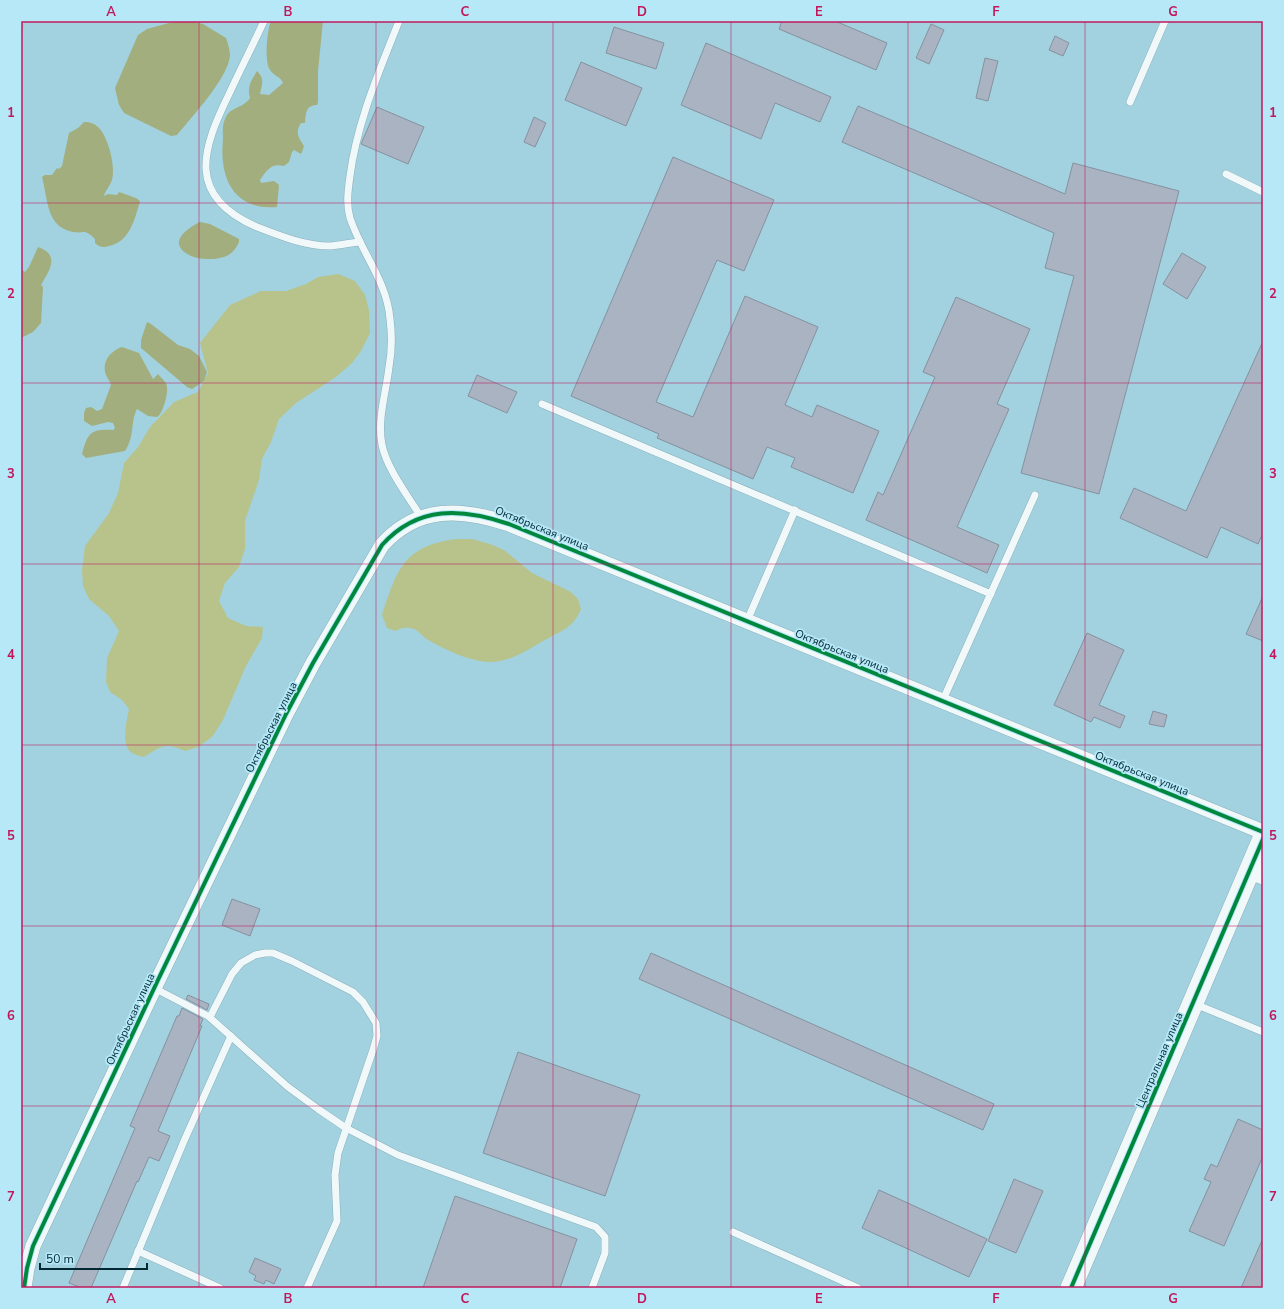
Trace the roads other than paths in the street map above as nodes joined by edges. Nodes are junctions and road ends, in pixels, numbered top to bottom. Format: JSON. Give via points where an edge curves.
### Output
{"nodes":[{"id":1,"x":264,"y":21,"type":"edge"},
{"id":2,"x":399,"y":21,"type":"edge"},
{"id":3,"x":1165,"y":21,"type":"edge"},
{"id":4,"x":1130,"y":102,"type":"dead end"},
{"id":5,"x":1226,"y":174,"type":"dead end"},
{"id":6,"x":1263,"y":192,"type":"edge"},
{"id":7,"x":360,"y":242,"type":"junction"},
{"id":8,"x":542,"y":404,"type":"dead end"},
{"id":9,"x":1035,"y":495,"type":"dead end"},
{"id":10,"x":795,"y":510,"type":"junction"},
{"id":11,"x":420,"y":517,"type":"junction"},
{"id":12,"x":991,"y":594,"type":"junction"},
{"id":13,"x":747,"y":621,"type":"junction"},
{"id":14,"x":942,"y":702,"type":"junction"},
{"id":15,"x":1263,"y":832,"type":"edge"},
{"id":16,"x":1263,"y":839,"type":"edge"},
{"id":17,"x":1256,"y":875,"type":"edge"},
{"id":18,"x":154,"y":988,"type":"junction"},
{"id":19,"x":1193,"y":1003,"type":"junction"},
{"id":20,"x":210,"y":1017,"type":"junction"},
{"id":21,"x":1263,"y":1032,"type":"edge"},
{"id":22,"x":231,"y":1036,"type":"junction"},
{"id":23,"x":346,"y":1128,"type":"junction"},
{"id":24,"x":733,"y":1232,"type":"dead end"},
{"id":25,"x":138,"y":1251,"type":"junction"},
{"id":26,"x":24,"y":1288,"type":"edge"},
{"id":27,"x":123,"y":1288,"type":"edge"},
{"id":28,"x":220,"y":1288,"type":"edge"},
{"id":29,"x":307,"y":1288,"type":"edge"},
{"id":30,"x":592,"y":1288,"type":"edge"},
{"id":31,"x":858,"y":1288,"type":"edge"},
{"id":32,"x":1071,"y":1288,"type":"edge"}],
"edges":[{"from":1,"to":7,"type":"lane","via":[[214,124],[205,158],[206,178],[226,209],[245,222],[271,233],[307,243],[330,246]]},
{"from":2,"to":7,"type":"lane","via":[[363,114],[354,147],[348,202],[350,217]]},
{"from":3,"to":4,"type":"lane"},
{"from":5,"to":6,"type":"lane"},
{"from":7,"to":11,"type":"lane","via":[[381,281],[390,318],[392,343],[380,423],[382,446],[390,466]]},
{"from":8,"to":10,"type":"lane"},
{"from":9,"to":12,"type":"lane"},
{"from":10,"to":12,"type":"lane"},
{"from":10,"to":13,"type":"lane"},
{"from":11,"to":13,"type":"street","name":"Октябрьская улица","via":[[444,512],[487,516]]},
{"from":11,"to":18,"type":"street","name":"Октябрьская улица","via":[[392,533],[382,545],[313,663]]},
{"from":12,"to":14,"type":"lane"},
{"from":13,"to":14,"type":"street","name":"Октябрьская улица"},
{"from":14,"to":15,"type":"street","name":"Октябрьская улица"},
{"from":16,"to":17,"type":"street","name":"Центральная улица"},
{"from":17,"to":19,"type":"street","name":"Центральная улица"},
{"from":18,"to":20,"type":"lane"},
{"from":18,"to":26,"type":"street","name":"Октябрьская улица","via":[[33,1246]]},
{"from":19,"to":21,"type":"lane"},
{"from":19,"to":32,"type":"street","name":"Центральная улица"},
{"from":20,"to":22,"type":"lane"},
{"from":20,"to":23,"type":"lane","via":[[232,974],[241,963],[264,953],[273,953],[292,961],[353,992],[370,1012],[376,1023],[377,1036]]},
{"from":22,"to":23,"type":"lane","via":[[288,1087]]},
{"from":22,"to":25,"type":"lane"},
{"from":23,"to":29,"type":"lane","via":[[335,1174],[337,1221]]},
{"from":23,"to":30,"type":"lane","via":[[398,1154],[596,1227],[605,1237],[605,1253]]},
{"from":24,"to":31,"type":"lane"},
{"from":25,"to":27,"type":"lane"},
{"from":25,"to":28,"type":"lane"}]}
